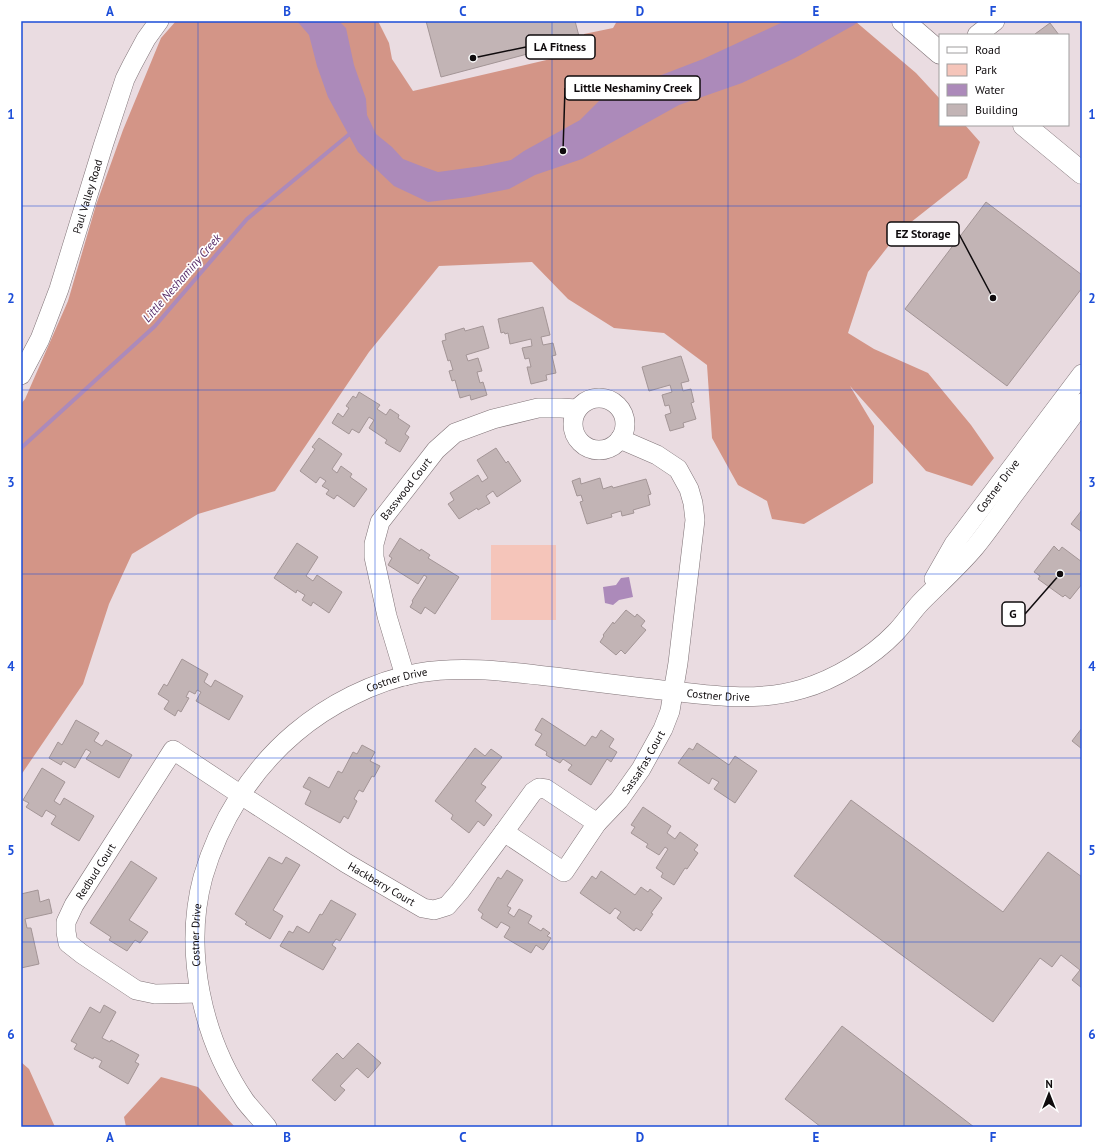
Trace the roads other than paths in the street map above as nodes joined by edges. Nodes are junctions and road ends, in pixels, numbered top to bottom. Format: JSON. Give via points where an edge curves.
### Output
{"nodes":[{"id":1,"x":159,"y":21,"type":"edge"},
{"id":2,"x":995,"y":21,"type":"edge"},
{"id":3,"x":906,"y":24,"type":"edge"},
{"id":4,"x":978,"y":34,"type":"edge"},
{"id":5,"x":939,"y":53,"type":"edge"},
{"id":6,"x":1025,"y":126,"type":"edge"},
{"id":7,"x":1082,"y":173,"type":"edge"},
{"id":8,"x":1082,"y":374,"type":"edge"},
{"id":9,"x":21,"y":375,"type":"edge"},
{"id":10,"x":1082,"y":403,"type":"edge"},
{"id":11,"x":577,"y":409,"type":"junction"},
{"id":12,"x":620,"y":439,"type":"junction"},
{"id":13,"x":920,"y":603,"type":"junction"},
{"id":14,"x":405,"y":676,"type":"junction"},
{"id":15,"x":674,"y":691,"type":"junction"},
{"id":16,"x":240,"y":795,"type":"junction"},
{"id":17,"x":597,"y":823,"type":"junction"},
{"id":18,"x":504,"y":832,"type":"junction"},
{"id":19,"x":200,"y":993,"type":"junction"},
{"id":20,"x":267,"y":1127,"type":"edge"}],
"edges":[{"from":1,"to":9,"type":"street","name":"Paul Valley Road","via":[[146,39],[125,79],[59,289],[40,339]]},
{"from":2,"to":4,"type":"street"},
{"from":3,"to":5,"type":"main road"},
{"from":6,"to":7,"type":"main road"},
{"from":8,"to":13,"type":"street","name":"Costner Drive","via":[[954,544]]},
{"from":10,"to":13,"type":"street","name":"Costner Drive","via":[[974,549]]},
{"from":11,"to":12,"type":"street","via":[[573,420],[574,432],[579,442],[589,448],[601,450],[612,447]]},
{"from":11,"to":12,"type":"street","via":[[586,401],[597,398],[609,399],[618,406],[624,416],[625,428]]},
{"from":11,"to":14,"type":"street","name":"Basswood Court","via":[[538,408],[493,419],[456,433],[436,450],[380,522],[374,544],[374,557],[387,616]]},
{"from":12,"to":15,"type":"street","via":[[657,455],[678,469],[693,503],[694,520]]},
{"from":13,"to":15,"type":"street","name":"Costner Drive","via":[[892,636],[852,667],[802,689],[755,698]]},
{"from":14,"to":15,"type":"street","name":"Costner Drive","via":[[448,670],[499,671]]},
{"from":14,"to":16,"type":"street","name":"Costner Drive","via":[[350,697],[306,724],[275,752]]},
{"from":15,"to":17,"type":"street","name":"Sassafras Court","via":[[663,729],[641,769],[619,800]]},
{"from":16,"to":18,"type":"street","name":"Hackberry Court","via":[[346,863],[423,908],[434,910],[447,906],[460,892]]},
{"from":16,"to":19,"type":"street","name":"Costner Drive","via":[[213,849],[200,892],[195,938]]},
{"from":16,"to":19,"type":"street","name":"Redbud Court","via":[[173,750],[77,899],[66,922],[68,943],[136,990],[155,994]]},
{"from":17,"to":18,"type":"street","via":[[546,789],[539,788],[533,792]]},
{"from":17,"to":18,"type":"street","name":"Sassafras Court","via":[[564,872]]},
{"from":19,"to":20,"type":"street","name":"Costner Drive","via":[[219,1054],[246,1102]]}]}
